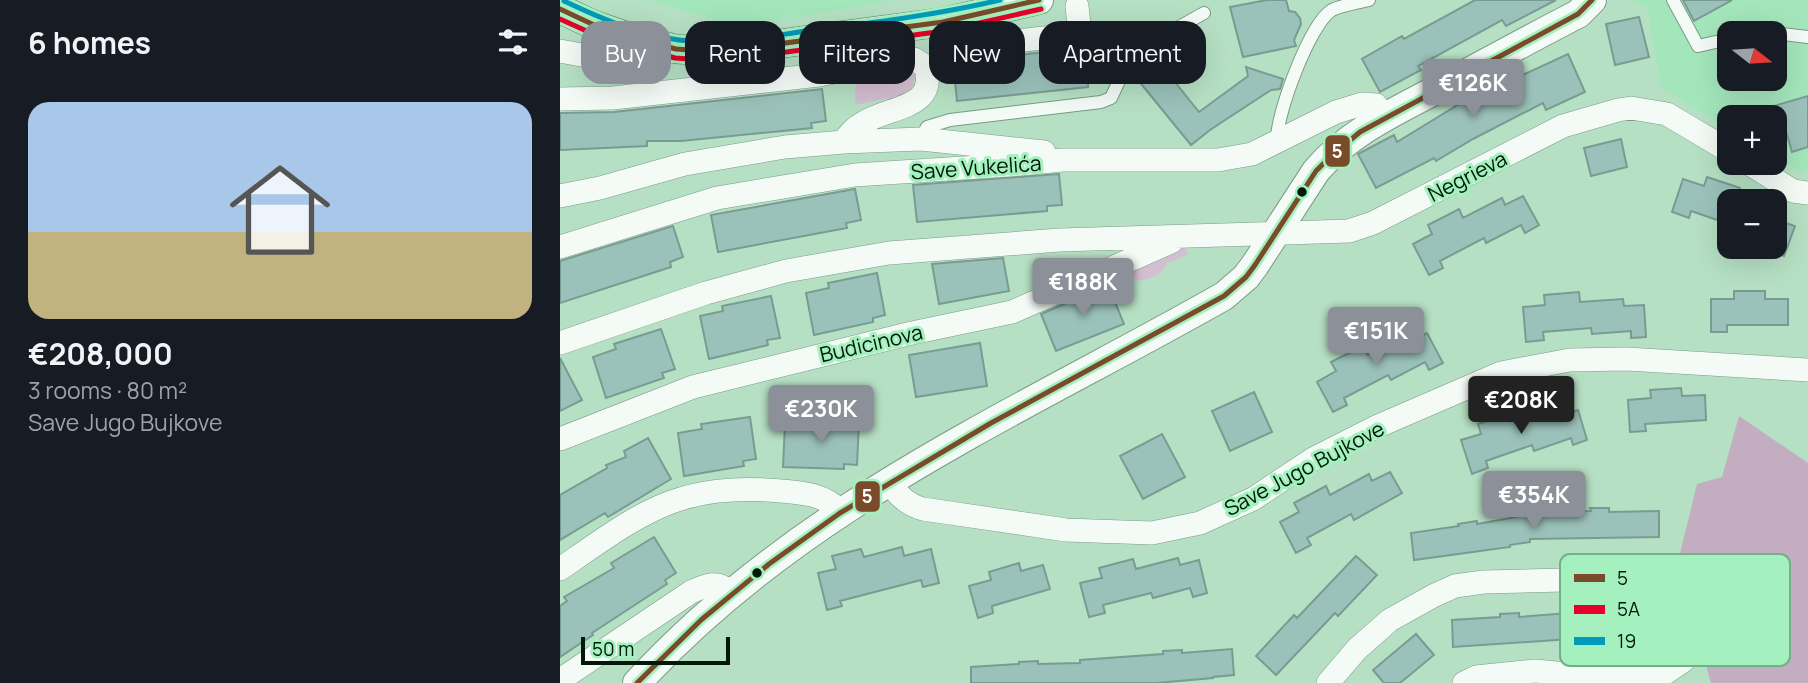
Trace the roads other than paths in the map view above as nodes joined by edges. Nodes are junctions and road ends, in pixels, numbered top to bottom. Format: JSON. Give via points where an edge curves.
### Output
{"nodes":[{"id":1,"x":1039,"y":0,"type":"edge"},
{"id":2,"x":1368,"y":0,"type":"edge"},
{"id":3,"x":1570,"y":0,"type":"edge"},
{"id":4,"x":1592,"y":0,"type":"edge"},
{"id":5,"x":1673,"y":0,"type":"edge"},
{"id":6,"x":1077,"y":6,"type":"dead end"},
{"id":7,"x":1204,"y":13,"type":"dead end"},
{"id":8,"x":567,"y":15,"type":"edge"},
{"id":9,"x":1548,"y":29,"type":"junction"},
{"id":10,"x":1025,"y":32,"type":"edge"},
{"id":11,"x":1787,"y":35,"type":"edge"},
{"id":12,"x":1808,"y":37,"type":"edge"},
{"id":13,"x":1717,"y":41,"type":"edge"},
{"id":14,"x":676,"y":49,"type":"junction"},
{"id":15,"x":564,"y":51,"type":"edge"},
{"id":16,"x":560,"y":99,"type":"edge"},
{"id":17,"x":1384,"y":116,"type":"junction"},
{"id":18,"x":921,"y":139,"type":"junction"},
{"id":19,"x":844,"y":142,"type":"junction"},
{"id":20,"x":1277,"y":142,"type":"junction"},
{"id":21,"x":1717,"y":144,"type":"edge"},
{"id":22,"x":1063,"y":159,"type":"junction"},
{"id":23,"x":1767,"y":175,"type":"edge"},
{"id":24,"x":560,"y":183,"type":"edge"},
{"id":25,"x":600,"y":188,"type":"junction"},
{"id":26,"x":1808,"y":193,"type":"edge"},
{"id":27,"x":560,"y":196,"type":"edge"},
{"id":28,"x":1277,"y":232,"type":"junction"},
{"id":29,"x":1179,"y":238,"type":"junction"},
{"id":30,"x":560,"y":247,"type":"edge"},
{"id":31,"x":560,"y":343,"type":"edge"},
{"id":32,"x":1808,"y":370,"type":"edge"},
{"id":33,"x":560,"y":439,"type":"edge"},
{"id":34,"x":889,"y":480,"type":"junction"},
{"id":35,"x":841,"y":511,"type":"junction"},
{"id":36,"x":560,"y":569,"type":"edge"},
{"id":37,"x":1560,"y":580,"type":"edge"},
{"id":38,"x":731,"y":594,"type":"junction"},
{"id":39,"x":1676,"y":666,"type":"edge"},
{"id":40,"x":560,"y":680,"type":"edge"},
{"id":41,"x":638,"y":683,"type":"edge"},
{"id":42,"x":1328,"y":683,"type":"edge"},
{"id":43,"x":1464,"y":683,"type":"edge"}],
"edges":[{"from":1,"to":14,"type":"street","via":[[943,22],[718,52]]},
{"from":2,"to":20,"type":"lane","via":[[1333,10],[1313,32],[1283,105]]},
{"from":3,"to":9,"type":"street"},
{"from":4,"to":9,"type":"street","via":[[1578,14]]},
{"from":5,"to":13,"type":"lane","via":[[1698,46]]},
{"from":6,"to":10,"type":"street","via":[[1080,34]]},
{"from":7,"to":18,"type":"lane","via":[[1140,49],[1111,98],[950,120],[927,127]]},
{"from":8,"to":14,"type":"street"},
{"from":8,"to":15,"type":"street"},
{"from":9,"to":17,"type":"street"},
{"from":11,"to":12,"type":"lane"},
{"from":14,"to":15,"type":"street","via":[[640,61]]},
{"from":16,"to":19,"type":"street","via":[[613,98],[819,75],[902,59],[925,66],[928,83],[919,100],[875,115],[858,125]]},
{"from":17,"to":20,"type":"street","name":"Save Vukelića","via":[[1376,105],[1362,104],[1335,112]]},
{"from":17,"to":28,"type":"street","via":[[1328,156]]},
{"from":18,"to":19,"type":"street"},
{"from":18,"to":22,"type":"street","via":[[1052,152]]},
{"from":19,"to":25,"type":"street","via":[[685,164]]},
{"from":20,"to":22,"type":"street","name":"Save Vukelića","via":[[1252,154],[1218,160]]},
{"from":21,"to":28,"type":"street","name":"Negrieva","via":[[1667,114],[1618,110],[1563,126],[1373,223],[1349,231]]},
{"from":22,"to":30,"type":"street","name":"Save Vukelića","via":[[855,175],[717,198]]},
{"from":23,"to":26,"type":"street","via":[[1793,191]]},
{"from":24,"to":25,"type":"street"},
{"from":25,"to":27,"type":"street"},
{"from":28,"to":29,"type":"street","name":"Negrieva"},
{"from":28,"to":34,"type":"street","via":[[1245,277],[1223,296]]},
{"from":29,"to":31,"type":"street","name":"Negrieva","via":[[1060,240],[889,253],[786,271]]},
{"from":29,"to":33,"type":"street","name":"Budicinova","via":[[1012,312],[693,387]]},
{"from":32,"to":34,"type":"street","name":"Save Jugo Bujkove","via":[[1627,359],[1570,360],[1501,373],[1376,427],[1253,499],[1199,523],[1152,533],[1066,530],[923,509],[901,498]]},
{"from":34,"to":35,"type":"street"},
{"from":35,"to":36,"type":"street","via":[[820,496],[792,492],[737,489],[690,495],[644,513]]},
{"from":35,"to":38,"type":"street"},
{"from":37,"to":42,"type":"street","via":[[1455,586],[1390,620]]},
{"from":38,"to":40,"type":"street","via":[[710,583],[691,592]]},
{"from":38,"to":41,"type":"street"},
{"from":39,"to":43,"type":"street","via":[[1661,676],[1637,678],[1535,671],[1476,677]]}]}
